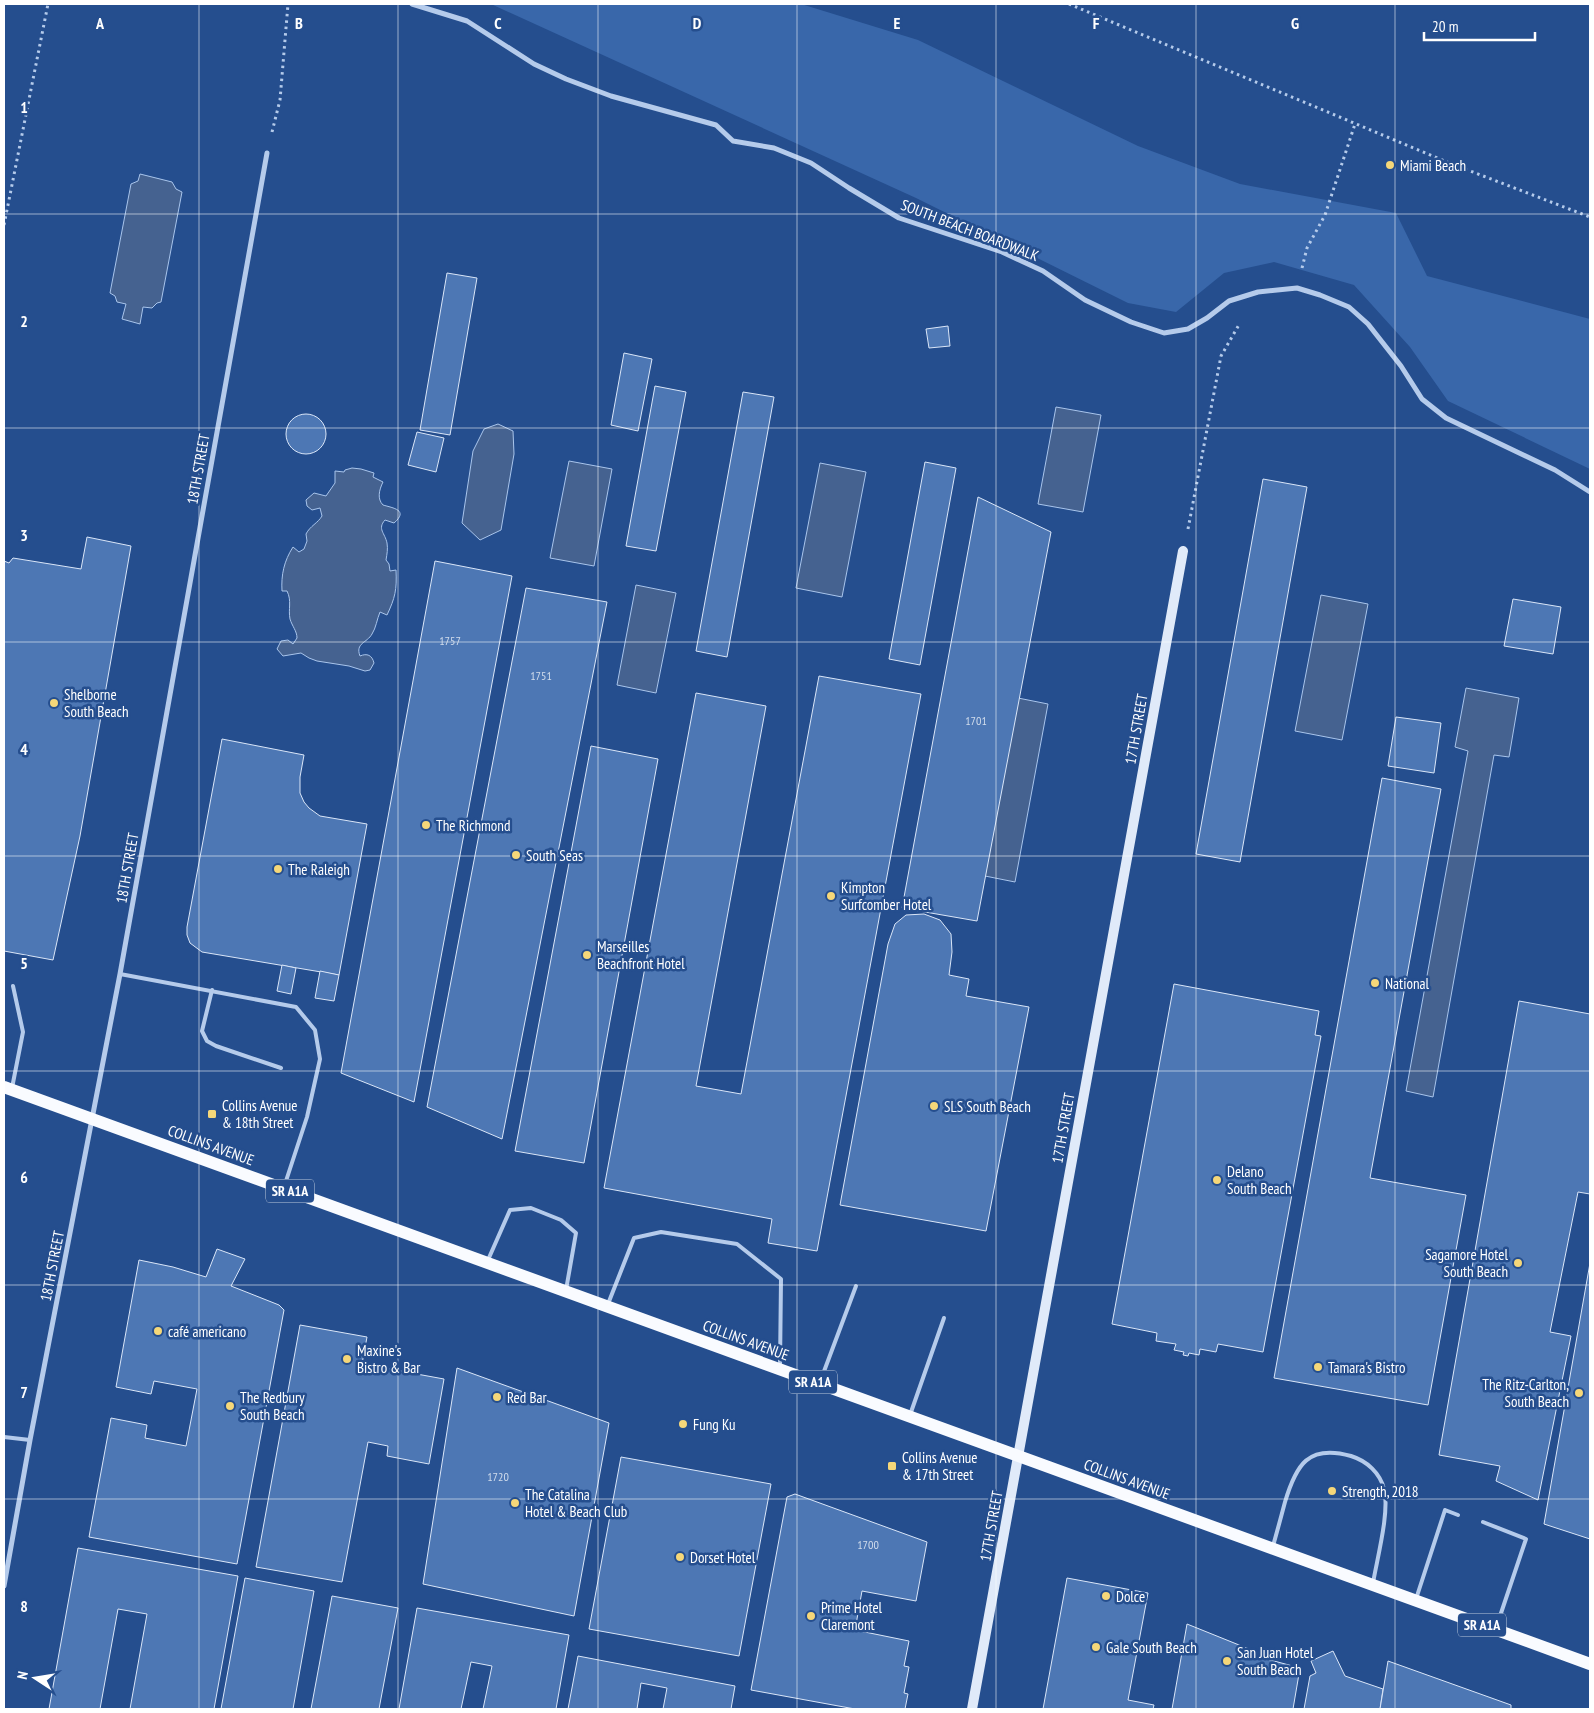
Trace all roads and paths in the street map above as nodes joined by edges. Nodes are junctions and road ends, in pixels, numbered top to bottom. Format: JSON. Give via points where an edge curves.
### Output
{"nodes":[{"id":1,"x":48,"y":4,"type":"edge"},
{"id":2,"x":288,"y":4,"type":"edge"},
{"id":3,"x":412,"y":4,"type":"edge"},
{"id":4,"x":1069,"y":4,"type":"edge"},
{"id":5,"x":1355,"y":124,"type":"junction"},
{"id":6,"x":266,"y":153,"type":"joint"},
{"id":7,"x":1590,"y":217,"type":"edge"},
{"id":8,"x":4,"y":225,"type":"edge"},
{"id":9,"x":1297,"y":288,"type":"junction"},
{"id":10,"x":1258,"y":292,"type":"junction"},
{"id":11,"x":1590,"y":492,"type":"edge"},
{"id":12,"x":1183,"y":551,"type":"joint"},
{"id":13,"x":120,"y":974,"type":"junction"},
{"id":14,"x":13,"y":986,"type":"dead end"},
{"id":15,"x":212,"y":990,"type":"junction"},
{"id":16,"x":281,"y":1068,"type":"dead end"},
{"id":17,"x":8,"y":1088,"type":"edge"},
{"id":18,"x":93,"y":1119,"type":"junction"},
{"id":19,"x":283,"y":1189,"type":"junction"},
{"id":20,"x":486,"y":1263,"type":"junction"},
{"id":21,"x":856,"y":1286,"type":"dead end"},
{"id":22,"x":565,"y":1292,"type":"junction"},
{"id":23,"x":607,"y":1307,"type":"junction"},
{"id":24,"x":944,"y":1318,"type":"dead end"},
{"id":25,"x":780,"y":1370,"type":"junction"},
{"id":26,"x":819,"y":1384,"type":"junction"},
{"id":27,"x":909,"y":1417,"type":"junction"},
{"id":28,"x":4,"y":1436,"type":"edge"},
{"id":29,"x":30,"y":1440,"type":"junction"},
{"id":30,"x":1018,"y":1457,"type":"junction"},
{"id":31,"x":1458,"y":1515,"type":"dead end"},
{"id":32,"x":1483,"y":1522,"type":"dead end"},
{"id":33,"x":1272,"y":1548,"type":"junction"},
{"id":34,"x":1373,"y":1585,"type":"junction"},
{"id":35,"x":4,"y":1586,"type":"edge"},
{"id":36,"x":1415,"y":1601,"type":"junction"},
{"id":37,"x":1496,"y":1630,"type":"junction"},
{"id":38,"x":1590,"y":1664,"type":"edge"},
{"id":39,"x":972,"y":1709,"type":"edge"}],
"edges":[{"from":1,"to":8,"type":"path"},
{"from":2,"to":6,"type":"path","via":[[280,100]]},
{"from":3,"to":10,"type":"street","name":"SOUTH BEACH BOARDWALK","via":[[467,21],[534,64],[566,79],[611,96],[716,125],[733,141],[774,148],[812,163],[898,218],[995,250],[1043,270],[1085,300],[1131,322],[1164,333],[1188,329],[1229,301]]},
{"from":4,"to":5,"type":"path"},
{"from":5,"to":7,"type":"path"},
{"from":5,"to":9,"type":"path","via":[[1325,215],[1307,248]]},
{"from":6,"to":13,"type":"street","name":"18TH STREET"},
{"from":9,"to":10,"type":"street","name":"SOUTH BEACH BOARDWALK"},
{"from":9,"to":11,"type":"street","name":"SOUTH BEACH BOARDWALK","via":[[1349,308],[1368,324],[1422,398],[1446,418],[1555,470]]},
{"from":10,"to":12,"type":"path","via":[[1221,356]]},
{"from":12,"to":30,"type":"street","name":"17TH STREET"},
{"from":13,"to":15,"type":"lane"},
{"from":13,"to":18,"type":"street","name":"18TH STREET"},
{"from":14,"to":17,"type":"lane","via":[[23,1032]]},
{"from":15,"to":16,"type":"lane","via":[[202,1031],[207,1041]]},
{"from":15,"to":19,"type":"lane","via":[[296,1007],[315,1030],[320,1059],[307,1117]]},
{"from":17,"to":18,"type":"main road","name":"COLLINS AVENUE","number":"SR A1A"},
{"from":18,"to":19,"type":"main road","name":"COLLINS AVENUE","number":"SR A1A"},
{"from":18,"to":29,"type":"street","name":"18TH STREET"},
{"from":19,"to":20,"type":"main road","name":"COLLINS AVENUE","number":"SR A1A"},
{"from":20,"to":22,"type":"main road","name":"COLLINS AVENUE","number":"SR A1A"},
{"from":20,"to":22,"type":"lane","via":[[510,1210],[531,1208],[561,1220],[576,1233]]},
{"from":21,"to":26,"type":"lane"},
{"from":22,"to":23,"type":"main road","name":"COLLINS AVENUE","number":"SR A1A"},
{"from":23,"to":25,"type":"main road","name":"COLLINS AVENUE","number":"SR A1A"},
{"from":23,"to":25,"type":"lane","via":[[634,1238],[661,1232],[737,1244],[781,1279]]},
{"from":24,"to":27,"type":"lane"},
{"from":25,"to":26,"type":"main road","name":"COLLINS AVENUE","number":"SR A1A"},
{"from":26,"to":27,"type":"main road","name":"COLLINS AVENUE","number":"SR A1A"},
{"from":27,"to":30,"type":"main road","name":"COLLINS AVENUE","number":"SR A1A"},
{"from":28,"to":29,"type":"lane"},
{"from":29,"to":35,"type":"street","name":"18TH STREET"},
{"from":30,"to":33,"type":"main road","name":"COLLINS AVENUE","number":"SR A1A"},
{"from":30,"to":39,"type":"street","name":"17TH STREET"},
{"from":31,"to":36,"type":"lane","via":[[1445,1510]]},
{"from":32,"to":37,"type":"lane","via":[[1526,1539]]},
{"from":33,"to":34,"type":"main road","name":"COLLINS AVENUE","number":"SR A1A"},
{"from":33,"to":34,"type":"lane","via":[[1291,1482],[1301,1465],[1324,1452],[1357,1458],[1378,1473],[1384,1489],[1386,1509]]},
{"from":34,"to":36,"type":"main road","name":"COLLINS AVENUE","number":"SR A1A"},
{"from":36,"to":37,"type":"main road","name":"COLLINS AVENUE","number":"SR A1A"},
{"from":37,"to":38,"type":"main road","name":"COLLINS AVENUE","number":"SR A1A"}]}
